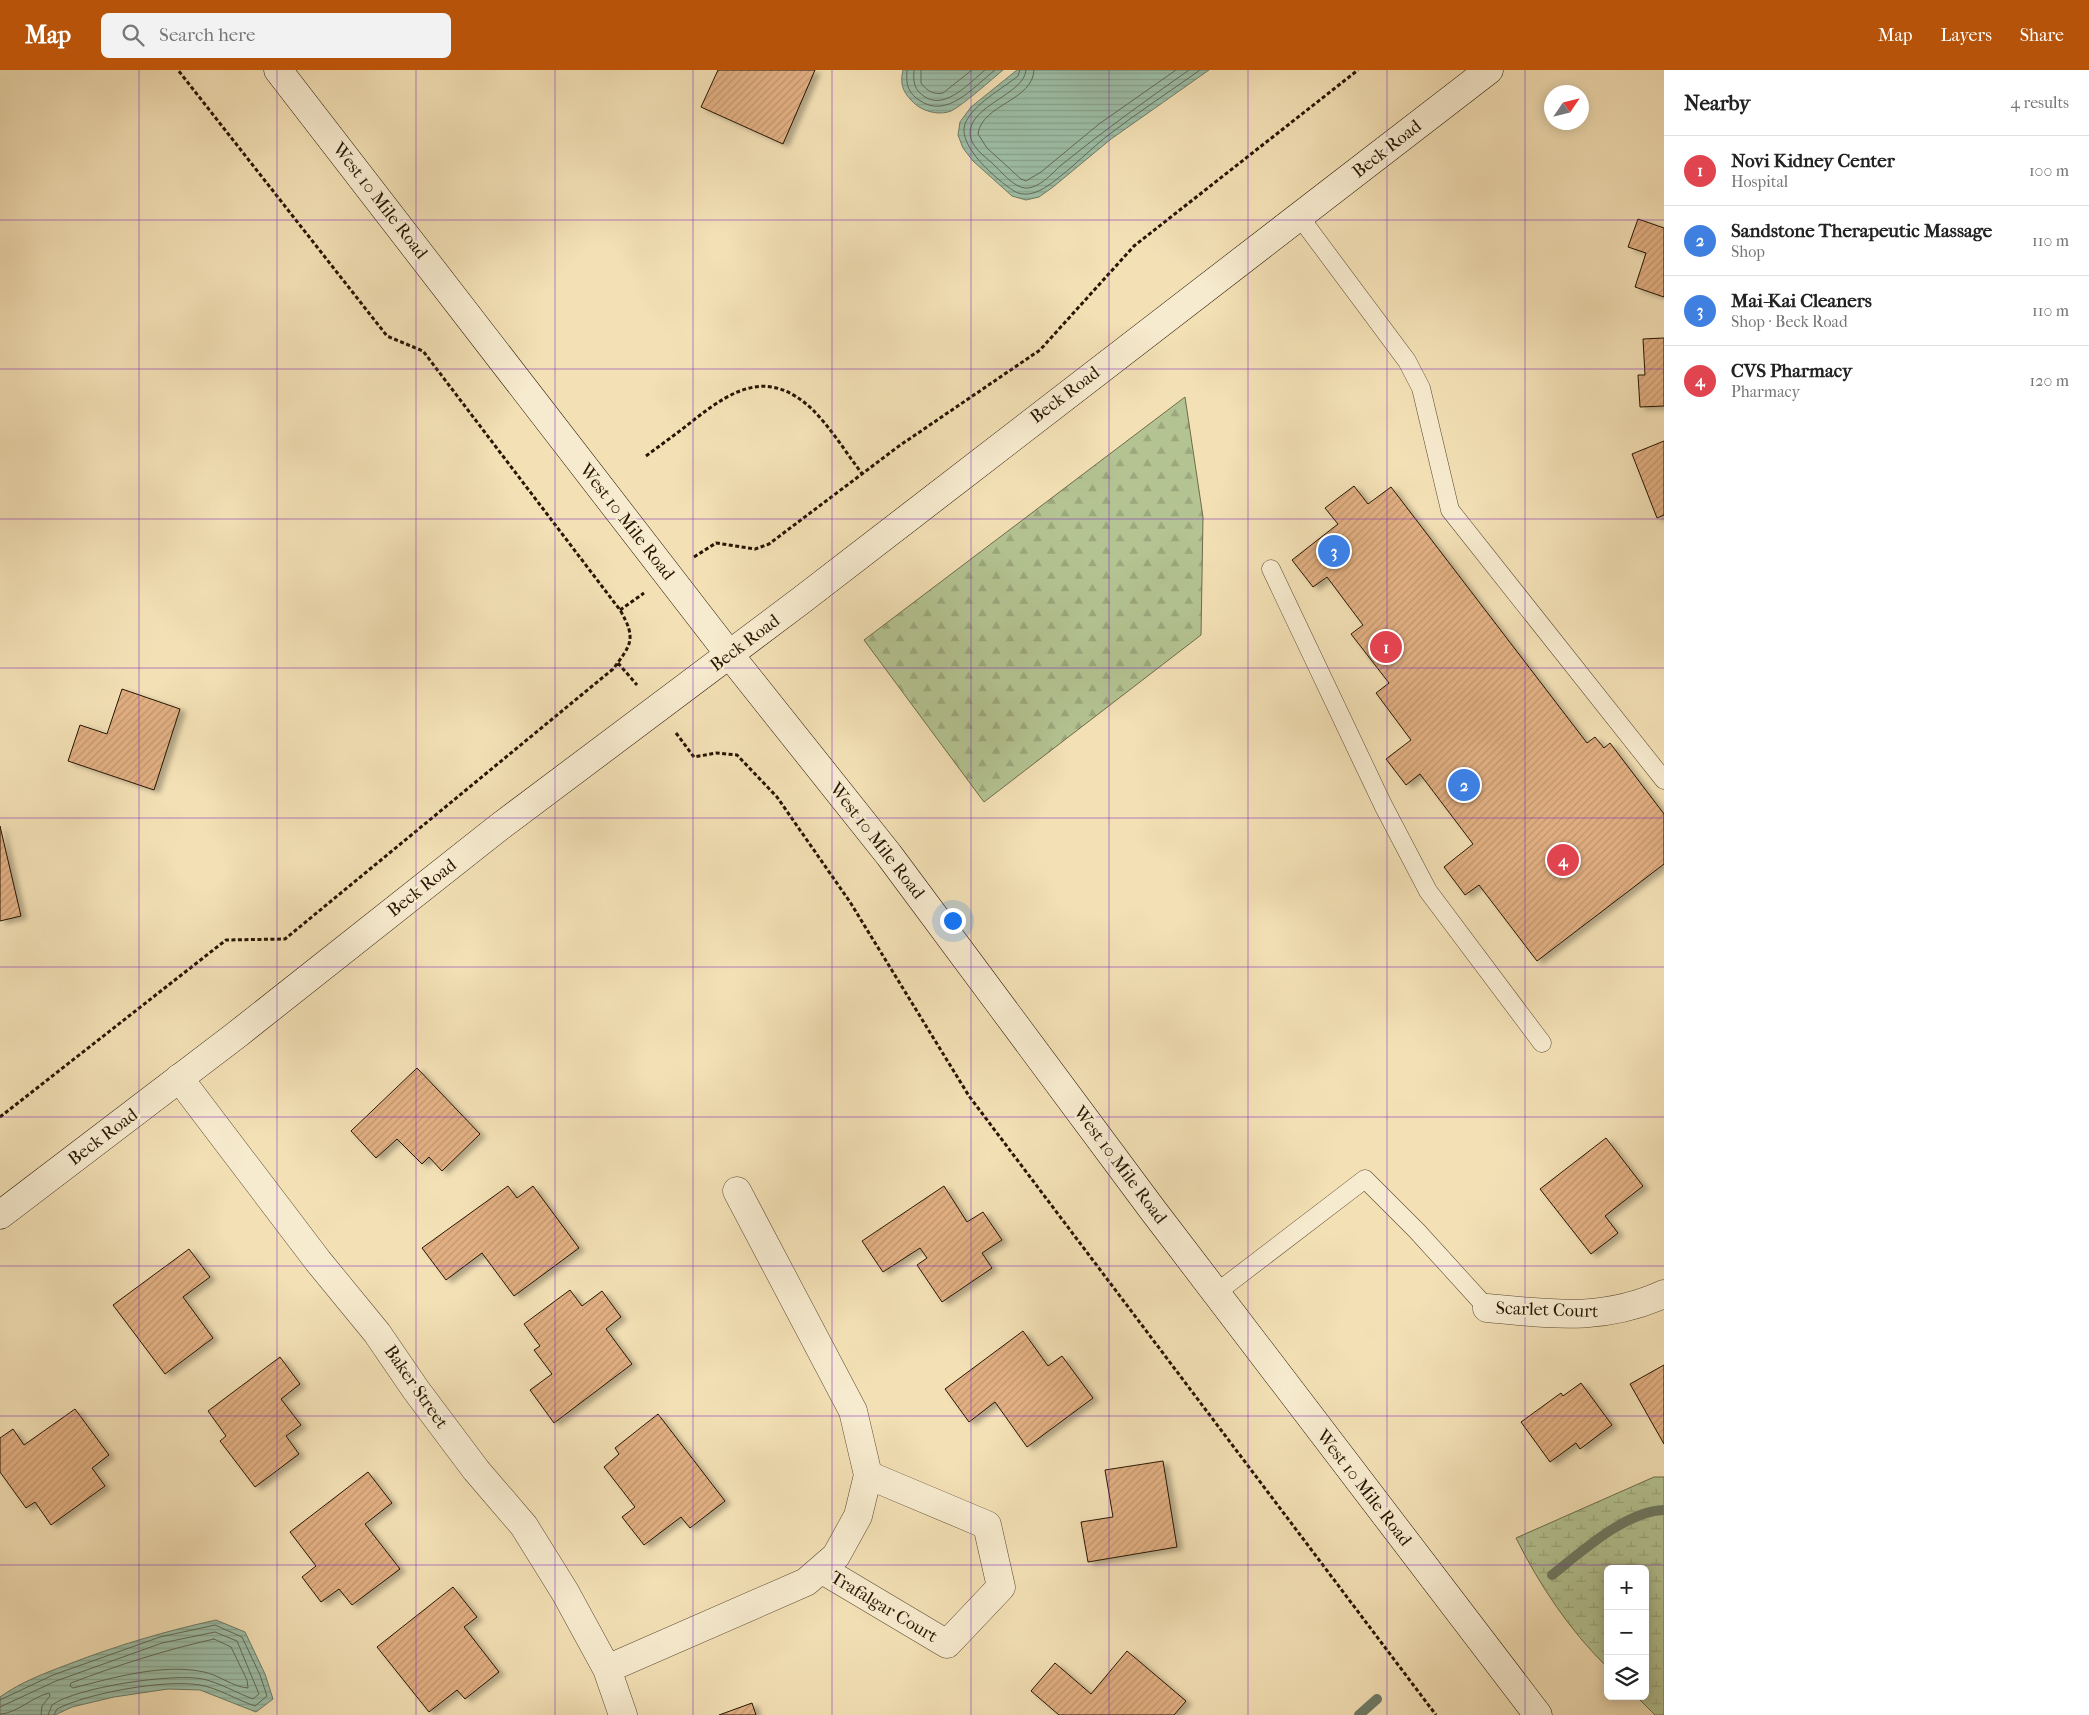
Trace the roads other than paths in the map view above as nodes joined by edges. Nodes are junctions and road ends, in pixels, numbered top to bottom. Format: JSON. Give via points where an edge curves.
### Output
{"nodes":[{"id":1,"x":278,"y":70,"type":"edge"},
{"id":2,"x":1490,"y":70,"type":"edge"},
{"id":3,"x":1299,"y":216,"type":"junction"},
{"id":4,"x":1271,"y":569,"type":"dead end"},
{"id":5,"x":729,"y":654,"type":"junction"},
{"id":6,"x":1664,"y":780,"type":"edge"},
{"id":7,"x":1542,"y":1043,"type":"dead end"},
{"id":8,"x":179,"y":1078,"type":"junction"},
{"id":9,"x":737,"y":1191,"type":"dead end"},
{"id":10,"x":0,"y":1215,"type":"edge"},
{"id":11,"x":1216,"y":1293,"type":"junction"},
{"id":12,"x":1664,"y":1294,"type":"edge"},
{"id":13,"x":1487,"y":1308,"type":"joint"},
{"id":14,"x":868,"y":1475,"type":"junction"},
{"id":15,"x":821,"y":1569,"type":"junction"},
{"id":16,"x":607,"y":1669,"type":"junction"},
{"id":17,"x":623,"y":1715,"type":"edge"},
{"id":18,"x":1538,"y":1715,"type":"edge"}],
"edges":[{"from":1,"to":5,"type":"main road","name":"West 10 Mile Road"},
{"from":2,"to":3,"type":"main road","name":"Beck Road"},
{"from":3,"to":5,"type":"main road","name":"Beck Road"},
{"from":3,"to":6,"type":"lane","via":[[1408,361],[1421,388],[1450,510]]},
{"from":4,"to":7,"type":"lane","via":[[1383,805],[1428,891]]},
{"from":5,"to":8,"type":"main road","name":"Beck Road","via":[[498,828]]},
{"from":5,"to":11,"type":"main road","name":"West 10 Mile Road","via":[[889,855]]},
{"from":8,"to":10,"type":"main road","name":"Beck Road"},
{"from":8,"to":16,"type":"main road","name":"Baker Street","via":[[377,1333],[471,1463],[524,1526]]},
{"from":9,"to":14,"type":"main road","name":"Trafalgar Court","via":[[853,1411]]},
{"from":11,"to":13,"type":"lane","via":[[1365,1179]]},
{"from":11,"to":18,"type":"main road","name":"West 10 Mile Road"},
{"from":12,"to":13,"type":"main road","name":"Scarlet Court","via":[[1638,1306],[1602,1313],[1559,1314]]},
{"from":14,"to":15,"type":"main road","name":"Trafalgar Court","via":[[858,1516],[836,1556]]},
{"from":14,"to":15,"type":"main road","name":"Trafalgar Court","via":[[987,1525],[1001,1586],[947,1644]]},
{"from":15,"to":16,"type":"main road","name":"Trafalgar Court","via":[[806,1582]]},
{"from":16,"to":17,"type":"main road","name":"Baker Street"}]}
